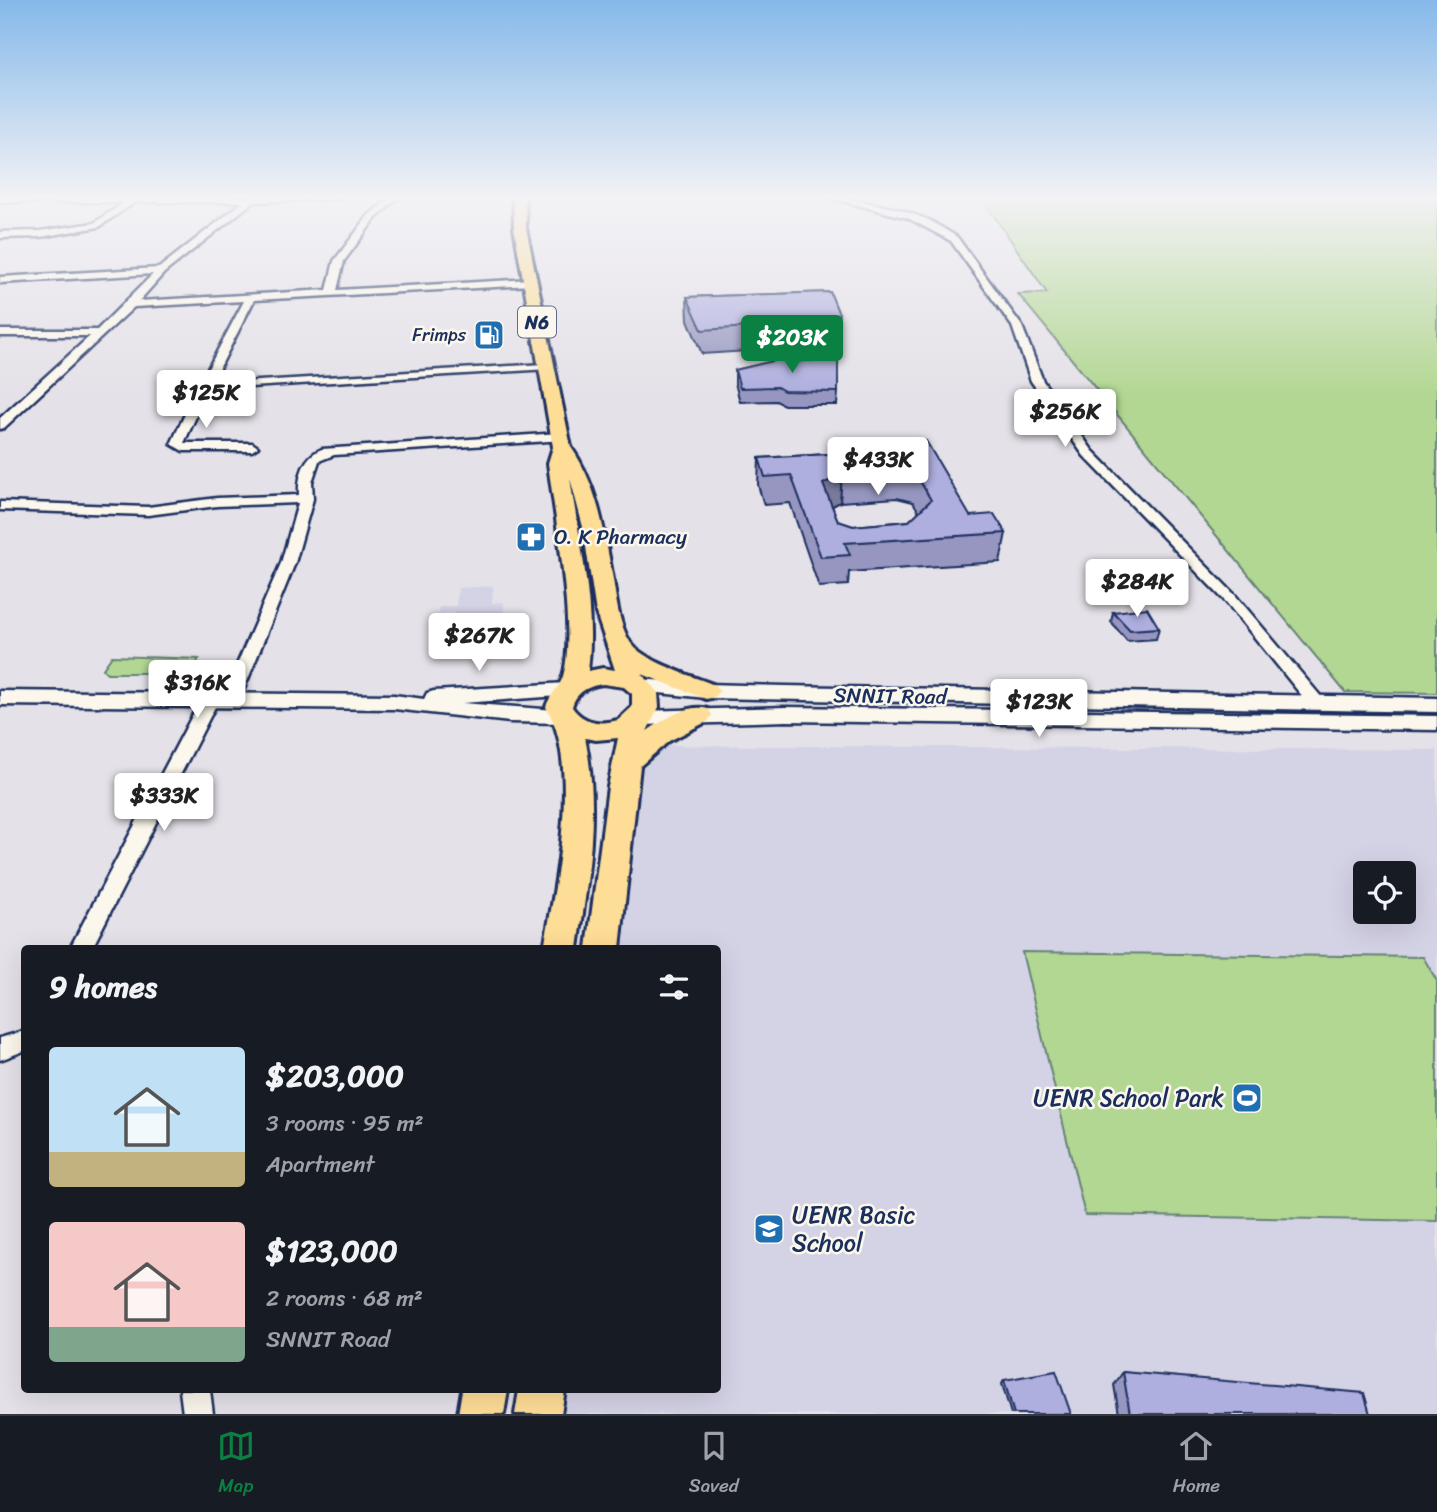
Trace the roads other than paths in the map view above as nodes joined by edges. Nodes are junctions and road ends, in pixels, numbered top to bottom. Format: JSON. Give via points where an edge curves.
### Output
{"nodes":[{"id":1,"x":171,"y":263,"type":"edge"},
{"id":2,"x":339,"y":263,"type":"edge"},
{"id":3,"x":528,"y":263,"type":"edge"},
{"id":4,"x":971,"y":263,"type":"edge"},
{"id":5,"x":161,"y":271,"type":"junction"},
{"id":6,"x":0,"y":280,"type":"edge"},
{"id":7,"x":532,"y":282,"type":"junction"},
{"id":8,"x":331,"y":293,"type":"junction"},
{"id":9,"x":251,"y":297,"type":"junction"},
{"id":10,"x":131,"y":304,"type":"junction"},
{"id":11,"x":0,"y":333,"type":"edge"},
{"id":12,"x":100,"y":333,"type":"junction"},
{"id":13,"x":544,"y":367,"type":"junction"},
{"id":14,"x":214,"y":385,"type":"junction"},
{"id":15,"x":0,"y":425,"type":"edge"},
{"id":16,"x":561,"y":442,"type":"junction"},
{"id":17,"x":251,"y":447,"type":"dead end"},
{"id":18,"x":306,"y":499,"type":"junction"},
{"id":19,"x":0,"y":506,"type":"edge"},
{"id":20,"x":619,"y":647,"type":"junction"},
{"id":21,"x":635,"y":682,"type":"junction"},
{"id":22,"x":570,"y":687,"type":"junction"},
{"id":23,"x":0,"y":698,"type":"edge"},
{"id":24,"x":220,"y":699,"type":"junction"},
{"id":25,"x":394,"y":702,"type":"junction"},
{"id":26,"x":702,"y":703,"type":"junction"},
{"id":27,"x":1317,"y":703,"type":"junction"},
{"id":28,"x":1437,"y":705,"type":"edge"},
{"id":29,"x":565,"y":719,"type":"junction"},
{"id":30,"x":638,"y":720,"type":"junction"},
{"id":31,"x":1437,"y":723,"type":"edge"},
{"id":32,"x":626,"y":764,"type":"junction"},
{"id":33,"x":83,"y":945,"type":"edge"},
{"id":34,"x":561,"y":945,"type":"edge"},
{"id":35,"x":604,"y":945,"type":"edge"},
{"id":36,"x":21,"y":1042,"type":"edge"},
{"id":37,"x":0,"y":1049,"type":"edge"},
{"id":38,"x":195,"y":1393,"type":"edge"},
{"id":39,"x":484,"y":1393,"type":"edge"},
{"id":40,"x":542,"y":1393,"type":"edge"},
{"id":41,"x":198,"y":1414,"type":"edge"},
{"id":42,"x":481,"y":1414,"type":"edge"},
{"id":43,"x":538,"y":1414,"type":"edge"}],
"edges":[{"from":1,"to":5,"type":"street"},
{"from":2,"to":8,"type":"street"},
{"from":3,"to":7,"type":"main road","number":"N6"},
{"from":4,"to":27,"type":"street","via":[[1017,326],[1037,381],[1088,453],[1231,599]]},
{"from":5,"to":6,"type":"street"},
{"from":5,"to":10,"type":"street"},
{"from":7,"to":8,"type":"street"},
{"from":7,"to":13,"type":"main road","number":"N6"},
{"from":8,"to":9,"type":"street"},
{"from":9,"to":10,"type":"street"},
{"from":9,"to":14,"type":"street","via":[[208,380]]},
{"from":10,"to":12,"type":"street"},
{"from":11,"to":12,"type":"street"},
{"from":12,"to":15,"type":"street"},
{"from":13,"to":14,"type":"street"},
{"from":13,"to":16,"type":"main road","number":"N6"},
{"from":14,"to":17,"type":"street","via":[[199,397],[177,444]]},
{"from":16,"to":18,"type":"street","via":[[322,453],[308,471]]},
{"from":16,"to":20,"type":"main road","number":"N6","via":[[574,462],[589,511]]},
{"from":16,"to":22,"type":"main road","number":"N6","via":[[558,463],[578,616],[579,646]]},
{"from":18,"to":19,"type":"street","via":[[218,502],[148,512]]},
{"from":18,"to":24,"type":"street","via":[[288,563]]},
{"from":20,"to":21,"type":"main road","number":"N6"},
{"from":20,"to":26,"type":"main road"},
{"from":21,"to":22,"type":"main road","via":[[603,676]]},
{"from":21,"to":26,"type":"street","name":"SNNIT Road"},
{"from":21,"to":30,"type":"main road","number":"N6","via":[[648,701]]},
{"from":22,"to":25,"type":"street"},
{"from":22,"to":29,"type":"main road","number":"N6","via":[[559,707]]},
{"from":23,"to":24,"type":"street"},
{"from":24,"to":25,"type":"street"},
{"from":24,"to":33,"type":"street"},
{"from":25,"to":29,"type":"street"},
{"from":26,"to":27,"type":"street","name":"SNNIT Road"},
{"from":26,"to":30,"type":"street","name":"SNNIT Road"},
{"from":26,"to":31,"type":"street","name":"SNNIT Road"},
{"from":26,"to":32,"type":"main road","via":[[649,740]]},
{"from":27,"to":28,"type":"street","name":"SNNIT Road"},
{"from":29,"to":30,"type":"main road","via":[[601,732]]},
{"from":29,"to":34,"type":"main road","number":"N6","via":[[576,755],[577,795]]},
{"from":30,"to":32,"type":"main road","number":"N6"},
{"from":32,"to":35,"type":"main road","number":"N6"},
{"from":36,"to":37,"type":"street"},
{"from":38,"to":41,"type":"street"},
{"from":39,"to":42,"type":"main road"},
{"from":40,"to":43,"type":"main road"}]}
